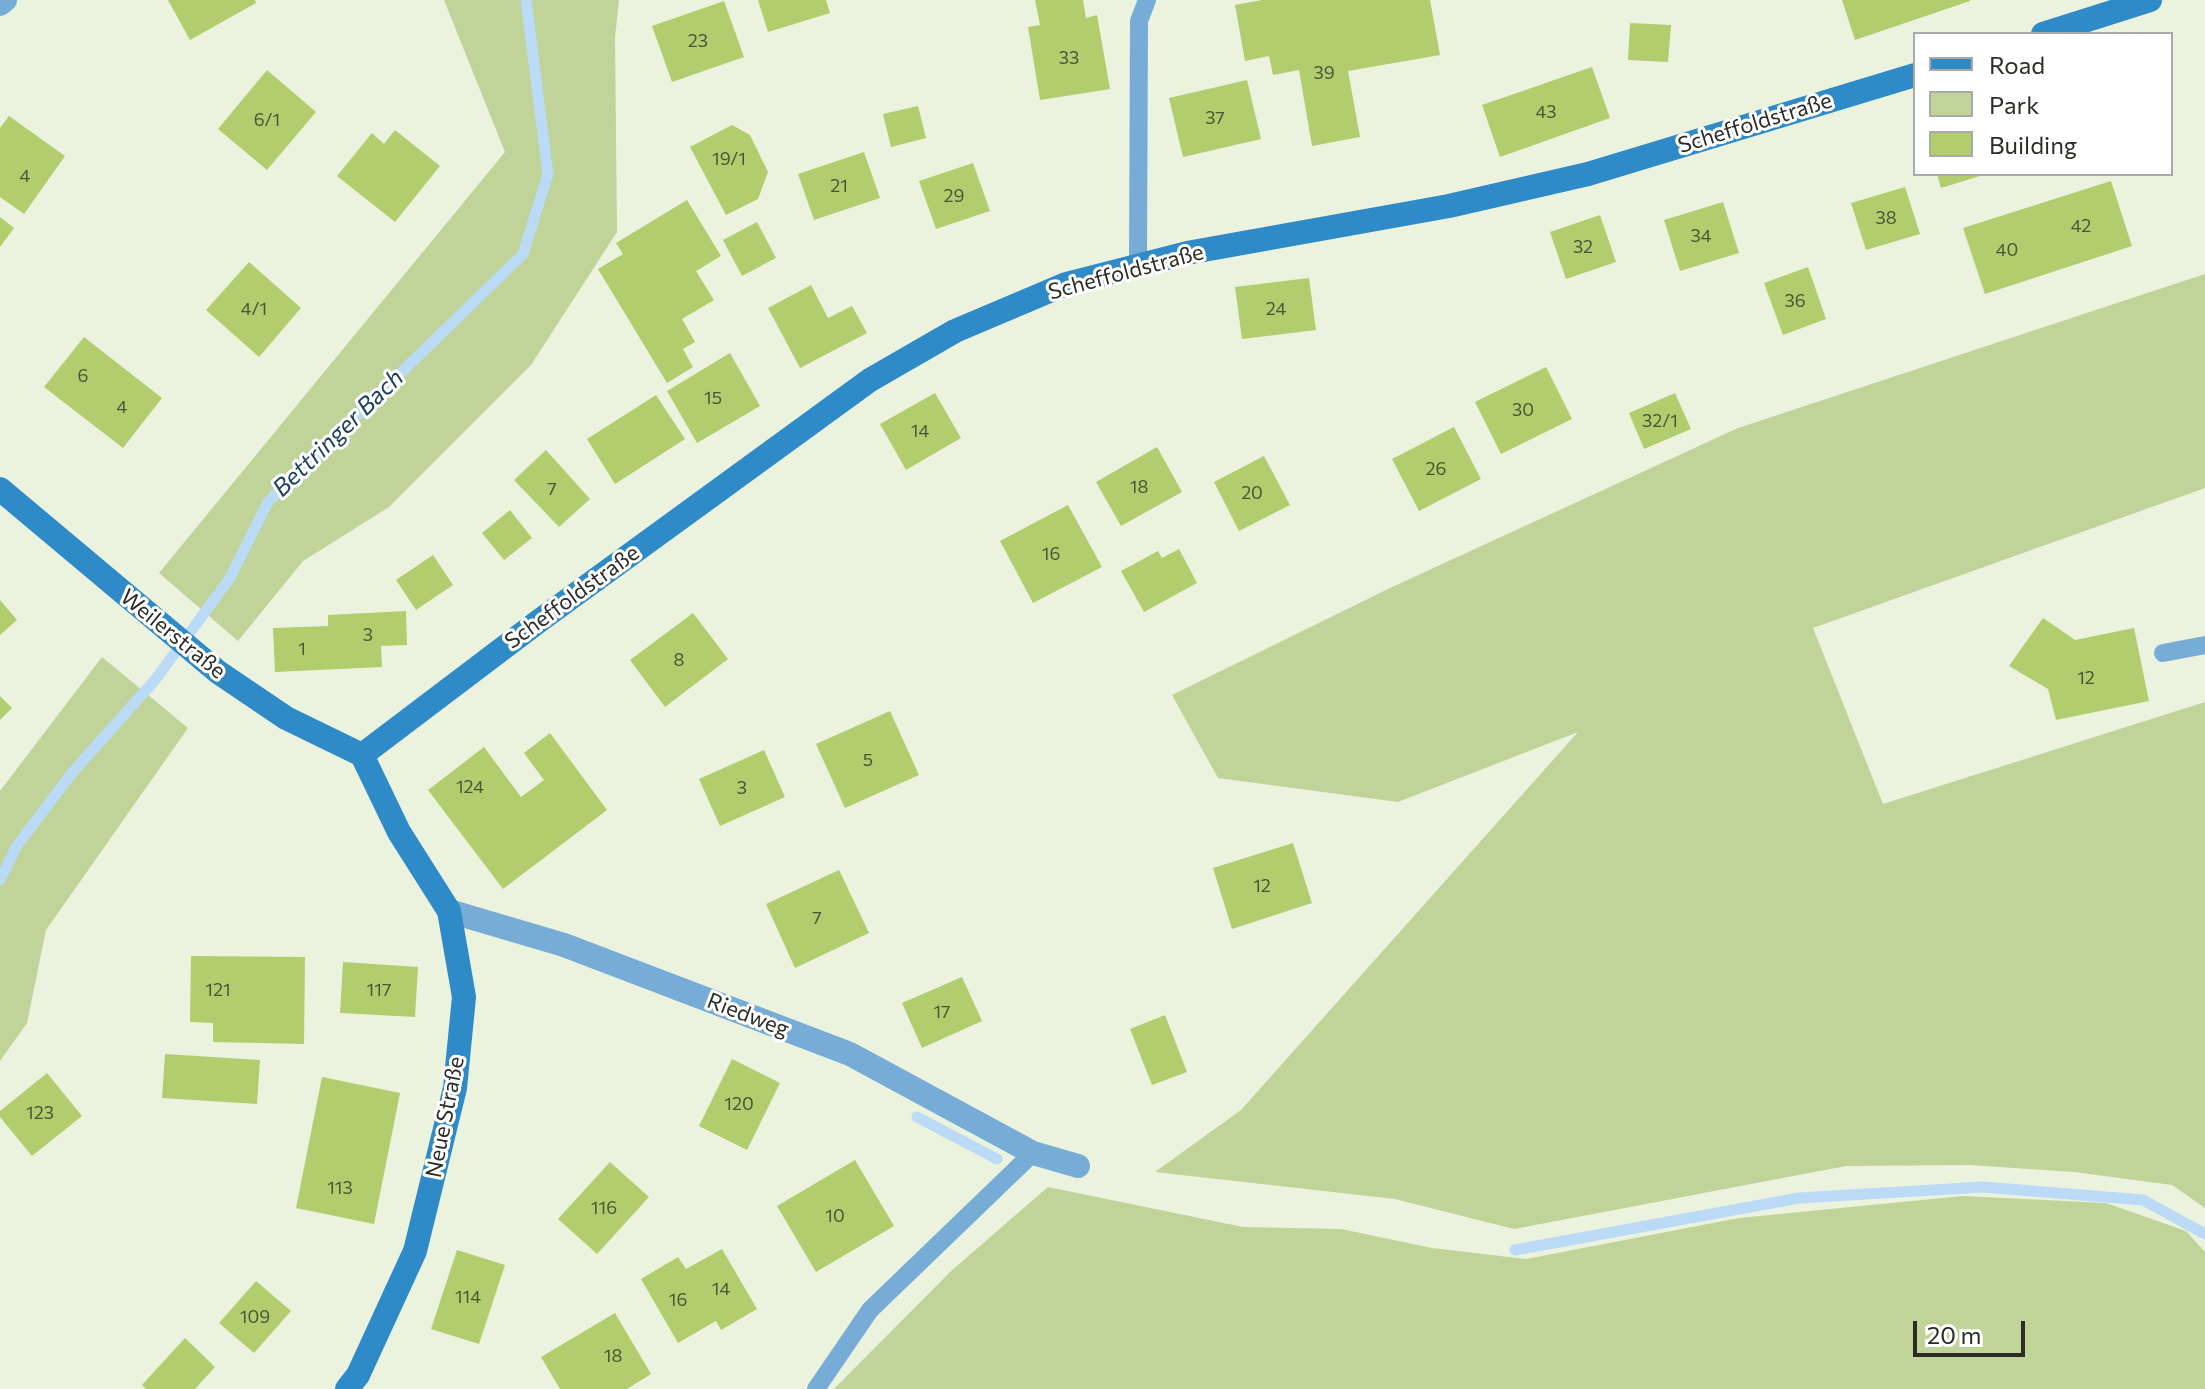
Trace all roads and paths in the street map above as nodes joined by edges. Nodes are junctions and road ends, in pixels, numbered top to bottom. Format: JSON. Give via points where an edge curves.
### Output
{"nodes":[{"id":1,"x":5,"y":0,"type":"edge"},
{"id":2,"x":1147,"y":0,"type":"edge"},
{"id":3,"x":2150,"y":0,"type":"edge"},
{"id":4,"x":0,"y":4,"type":"edge"},
{"id":5,"x":2049,"y":32,"type":"edge"},
{"id":6,"x":1913,"y":76,"type":"edge"},
{"id":7,"x":1138,"y":265,"type":"junction"},
{"id":8,"x":0,"y":489,"type":"edge"},
{"id":9,"x":2205,"y":645,"type":"edge"},
{"id":10,"x":2163,"y":653,"type":"dead end"},
{"id":11,"x":362,"y":755,"type":"junction"},
{"id":12,"x":449,"y":911,"type":"junction"},
{"id":13,"x":1033,"y":1153,"type":"junction"},
{"id":14,"x":1078,"y":1166,"type":"dead end"},
{"id":15,"x":347,"y":1389,"type":"edge"},
{"id":16,"x":816,"y":1389,"type":"edge"}],
"edges":[{"from":1,"to":4,"type":"street"},
{"from":2,"to":7,"type":"lane","via":[[1139,21]]},
{"from":3,"to":5,"type":"main road"},
{"from":6,"to":7,"type":"main road","name":"Scheffoldstraße","via":[[1588,174]]},
{"from":7,"to":11,"type":"main road","name":"Scheffoldstraße","via":[[1066,284],[939,339],[870,380]]},
{"from":8,"to":11,"type":"main road","name":"Weilerstraße","via":[[218,672],[286,718]]},
{"from":9,"to":10,"type":"lane"},
{"from":11,"to":12,"type":"main road","name":"Neue Straße","via":[[399,832]]},
{"from":12,"to":13,"type":"street","name":"Riedweg","via":[[564,945],[850,1054]]},
{"from":12,"to":15,"type":"main road","name":"Neue Straße","via":[[464,997],[455,1088],[415,1251]]},
{"from":13,"to":14,"type":"street","name":"Riedweg"},
{"from":13,"to":16,"type":"lane","via":[[870,1310]]}]}
